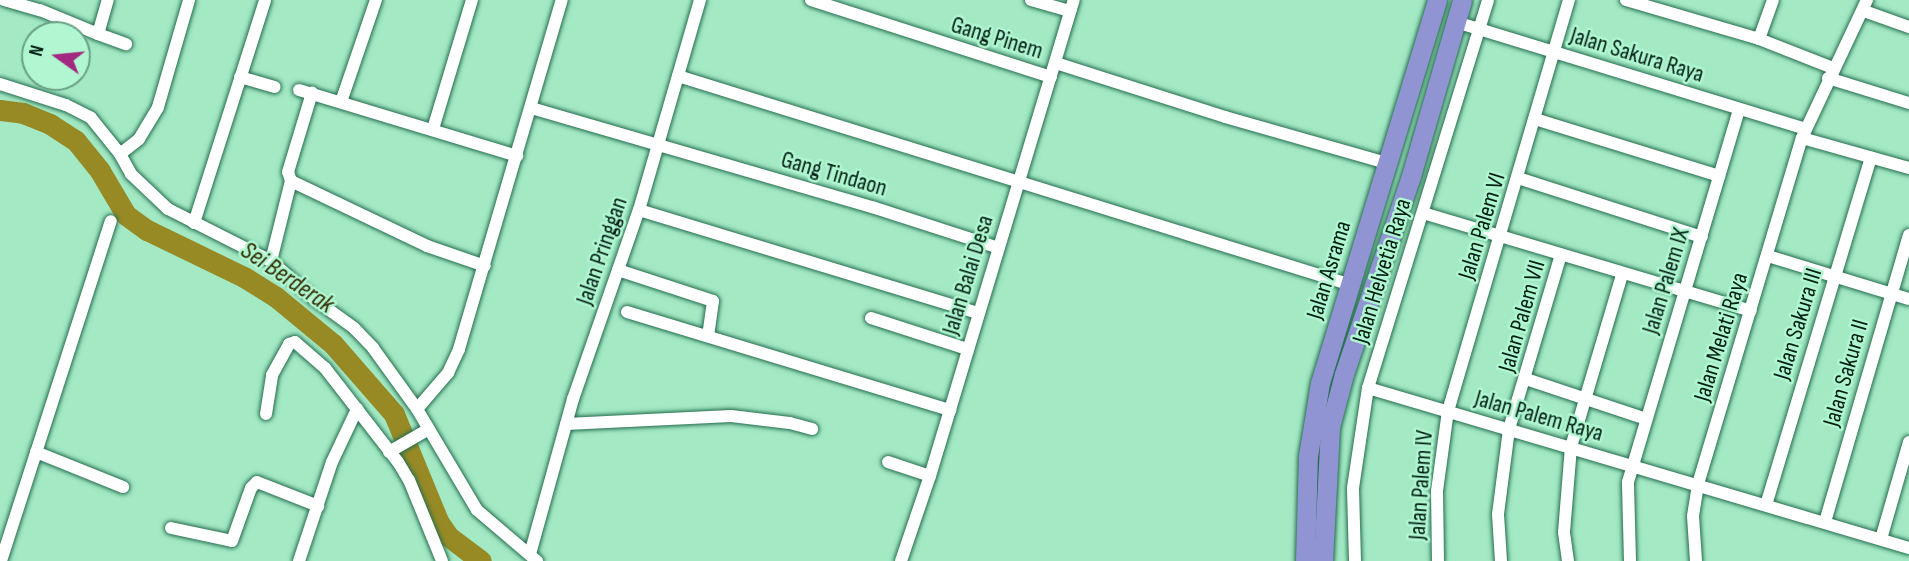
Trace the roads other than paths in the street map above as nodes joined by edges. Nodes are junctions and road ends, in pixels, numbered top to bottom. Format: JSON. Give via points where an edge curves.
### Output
{"nodes":[{"id":1,"x":4,"y":0,"type":"edge"},
{"id":2,"x":108,"y":0,"type":"edge"},
{"id":3,"x":189,"y":0,"type":"edge"},
{"id":4,"x":265,"y":0,"type":"edge"},
{"id":5,"x":376,"y":0,"type":"edge"},
{"id":6,"x":472,"y":0,"type":"edge"},
{"id":7,"x":562,"y":0,"type":"edge"},
{"id":8,"x":700,"y":0,"type":"edge"},
{"id":9,"x":811,"y":0,"type":"edge"},
{"id":10,"x":1031,"y":0,"type":"edge"},
{"id":11,"x":1437,"y":0,"type":"edge"},
{"id":12,"x":1488,"y":0,"type":"edge"},
{"id":13,"x":1569,"y":0,"type":"edge"},
{"id":14,"x":1626,"y":0,"type":"edge"},
{"id":15,"x":1773,"y":0,"type":"edge"},
{"id":16,"x":30,"y":4,"type":"edge"},
{"id":17,"x":1072,"y":6,"type":"edge"},
{"id":18,"x":1866,"y":6,"type":"edge"},
{"id":19,"x":1460,"y":8,"type":"edge"},
{"id":20,"x":1909,"y":27,"type":"edge"},
{"id":21,"x":1479,"y":31,"type":"junction"},
{"id":22,"x":98,"y":34,"type":"junction"},
{"id":23,"x":1759,"y":39,"type":"junction"},
{"id":24,"x":126,"y":44,"type":"dead end"},
{"id":25,"x":1554,"y":52,"type":"junction"},
{"id":26,"x":1056,"y":63,"type":"junction"},
{"id":27,"x":1831,"y":73,"type":"junction"},
{"id":28,"x":678,"y":76,"type":"junction"},
{"id":29,"x":240,"y":77,"type":"junction"},
{"id":30,"x":1051,"y":77,"type":"junction"},
{"id":31,"x":0,"y":84,"type":"edge"},
{"id":32,"x":275,"y":87,"type":"dead end"},
{"id":33,"x":341,"y":102,"type":"junction"},
{"id":34,"x":1909,"y":103,"type":"edge"},
{"id":35,"x":531,"y":108,"type":"junction"},
{"id":36,"x":1739,"y":109,"type":"junction"},
{"id":37,"x":1535,"y":120,"type":"junction"},
{"id":38,"x":433,"y":129,"type":"junction"},
{"id":39,"x":1803,"y":133,"type":"junction"},
{"id":40,"x":657,"y":145,"type":"junction"},
{"id":41,"x":120,"y":154,"type":"junction"},
{"id":42,"x":517,"y":156,"type":"junction"},
{"id":43,"x":1871,"y":157,"type":"junction"},
{"id":44,"x":1386,"y":163,"type":"junction"},
{"id":45,"x":1909,"y":168,"type":"edge"},
{"id":46,"x":1719,"y":176,"type":"junction"},
{"id":47,"x":1518,"y":178,"type":"junction"},
{"id":48,"x":291,"y":181,"type":"junction"},
{"id":49,"x":1019,"y":183,"type":"junction"},
{"id":50,"x":639,"y":210,"type":"junction"},
{"id":51,"x":1423,"y":213,"type":"junction"},
{"id":52,"x":111,"y":221,"type":"dead end"},
{"id":53,"x":194,"y":223,"type":"junction"},
{"id":54,"x":1501,"y":235,"type":"junction"},
{"id":55,"x":1909,"y":235,"type":"edge"},
{"id":56,"x":1702,"y":237,"type":"junction"},
{"id":57,"x":999,"y":248,"type":"junction"},
{"id":58,"x":1562,"y":255,"type":"junction"},
{"id":59,"x":1768,"y":256,"type":"junction"},
{"id":60,"x":271,"y":261,"type":"junction"},
{"id":61,"x":485,"y":265,"type":"junction"},
{"id":62,"x":618,"y":270,"type":"junction"},
{"id":63,"x":1622,"y":275,"type":"junction"},
{"id":64,"x":1834,"y":276,"type":"junction"},
{"id":65,"x":1350,"y":285,"type":"junction"},
{"id":66,"x":1686,"y":292,"type":"junction"},
{"id":67,"x":1891,"y":293,"type":"junction"},
{"id":68,"x":1909,"y":299,"type":"edge"},
{"id":69,"x":1751,"y":311,"type":"junction"},
{"id":70,"x":627,"y":312,"type":"dead end"},
{"id":71,"x":979,"y":313,"type":"junction"},
{"id":72,"x":871,"y":318,"type":"dead end"},
{"id":73,"x":708,"y":336,"type":"junction"},
{"id":74,"x":967,"y":349,"type":"junction"},
{"id":75,"x":1526,"y":379,"type":"junction"},
{"id":76,"x":1368,"y":388,"type":"junction"},
{"id":77,"x":1586,"y":400,"type":"junction"},
{"id":78,"x":357,"y":409,"type":"junction"},
{"id":79,"x":417,"y":409,"type":"junction"},
{"id":80,"x":950,"y":410,"type":"junction"},
{"id":81,"x":1448,"y":411,"type":"junction"},
{"id":82,"x":266,"y":414,"type":"dead end"},
{"id":83,"x":1646,"y":419,"type":"junction"},
{"id":84,"x":566,"y":424,"type":"junction"},
{"id":85,"x":812,"y":429,"type":"dead end"},
{"id":86,"x":1509,"y":429,"type":"junction"},
{"id":87,"x":426,"y":431,"type":"junction"},
{"id":88,"x":1909,"y":442,"type":"edge"},
{"id":89,"x":1571,"y":447,"type":"junction"},
{"id":90,"x":393,"y":450,"type":"junction"},
{"id":91,"x":36,"y":452,"type":"junction"},
{"id":92,"x":888,"y":462,"type":"dead end"},
{"id":93,"x":1633,"y":465,"type":"junction"},
{"id":94,"x":930,"y":476,"type":"junction"},
{"id":95,"x":1698,"y":484,"type":"junction"},
{"id":96,"x":1903,"y":484,"type":"edge"},
{"id":97,"x":123,"y":487,"type":"dead end"},
{"id":98,"x":1766,"y":505,"type":"junction"},
{"id":99,"x":318,"y":506,"type":"junction"},
{"id":100,"x":1825,"y":522,"type":"junction"},
{"id":101,"x":172,"y":528,"type":"dead end"},
{"id":102,"x":1881,"y":539,"type":"junction"},
{"id":103,"x":1909,"y":548,"type":"edge"},
{"id":104,"x":533,"y":558,"type":"edge"},
{"id":105,"x":1,"y":561,"type":"edge"},
{"id":106,"x":299,"y":561,"type":"edge"},
{"id":107,"x":442,"y":561,"type":"edge"},
{"id":108,"x":901,"y":561,"type":"edge"},
{"id":109,"x":1305,"y":561,"type":"edge"},
{"id":110,"x":1323,"y":561,"type":"edge"},
{"id":111,"x":1355,"y":561,"type":"edge"},
{"id":112,"x":1438,"y":561,"type":"edge"},
{"id":113,"x":1501,"y":561,"type":"edge"},
{"id":114,"x":1568,"y":561,"type":"edge"},
{"id":115,"x":1630,"y":561,"type":"edge"},
{"id":116,"x":1696,"y":561,"type":"edge"}],
"edges":[{"from":1,"to":16,"type":"street"},
{"from":2,"to":22,"type":"street"},
{"from":3,"to":41,"type":"street","via":[[158,107],[139,139]]},
{"from":4,"to":29,"type":"street"},
{"from":5,"to":33,"type":"street"},
{"from":6,"to":38,"type":"street"},
{"from":7,"to":35,"type":"street"},
{"from":8,"to":28,"type":"street","name":"Jalan Pringgan"},
{"from":9,"to":30,"type":"street","name":"Gang Pinem"},
{"from":10,"to":17,"type":"street"},
{"from":11,"to":44,"type":"highway","name":"Jalan Asrama"},
{"from":12,"to":21,"type":"street","name":"Jalan Helvetia Raya"},
{"from":13,"to":25,"type":"street","name":"Jalan Palem VI"},
{"from":14,"to":23,"type":"street"},
{"from":15,"to":23,"type":"street"},
{"from":16,"to":22,"type":"street"},
{"from":17,"to":26,"type":"street","name":"Jalan Balai Desa"},
{"from":18,"to":20,"type":"street"},
{"from":18,"to":27,"type":"street","name":"Jalan Melati Raya"},
{"from":19,"to":21,"type":"street","name":"Jalan Sakura Raya"},
{"from":19,"to":110,"type":"highway","name":"Jalan Asrama","via":[[1330,427]]},
{"from":21,"to":25,"type":"street","name":"Jalan Sakura Raya"},
{"from":21,"to":51,"type":"street","name":"Jalan Helvetia Raya"},
{"from":22,"to":24,"type":"street"},
{"from":23,"to":27,"type":"street"},
{"from":25,"to":36,"type":"street","name":"Jalan Sakura Raya"},
{"from":25,"to":37,"type":"street","name":"Jalan Palem VI"},
{"from":26,"to":30,"type":"street","name":"Jalan Balai Desa"},
{"from":26,"to":44,"type":"street"},
{"from":27,"to":34,"type":"street"},
{"from":27,"to":39,"type":"street","name":"Jalan Melati Raya"},
{"from":28,"to":40,"type":"street","name":"Jalan Pringgan"},
{"from":28,"to":49,"type":"street"},
{"from":29,"to":32,"type":"street"},
{"from":29,"to":53,"type":"street"},
{"from":30,"to":49,"type":"street","name":"Jalan Balai Desa"},
{"from":31,"to":41,"type":"street","via":[[91,118]]},
{"from":33,"to":38,"type":"street"},
{"from":33,"to":48,"type":"street","via":[[306,92],[288,172]]},
{"from":35,"to":40,"type":"street","name":"Gang Tindaon"},
{"from":35,"to":42,"type":"street"},
{"from":36,"to":39,"type":"street","name":"Jalan Sakura Raya"},
{"from":36,"to":46,"type":"street","name":"Jalan Palem IX"},
{"from":37,"to":46,"type":"street"},
{"from":37,"to":47,"type":"street","name":"Jalan Palem VI"},
{"from":38,"to":42,"type":"street"},
{"from":39,"to":43,"type":"street","name":"Jalan Sakura Raya"},
{"from":39,"to":59,"type":"street","name":"Jalan Melati Raya"},
{"from":40,"to":50,"type":"street","name":"Jalan Pringgan"},
{"from":40,"to":57,"type":"street","name":"Gang Tindaon"},
{"from":41,"to":53,"type":"street","via":[[148,192]]},
{"from":42,"to":61,"type":"street"},
{"from":43,"to":45,"type":"street","name":"Jalan Sakura Raya"},
{"from":43,"to":64,"type":"street","name":"Jalan Sakura III"},
{"from":44,"to":65,"type":"highway","name":"Jalan Asrama"},
{"from":46,"to":56,"type":"street","name":"Jalan Palem IX"},
{"from":47,"to":54,"type":"street","name":"Jalan Palem VI"},
{"from":47,"to":56,"type":"street"},
{"from":48,"to":60,"type":"street"},
{"from":48,"to":61,"type":"street","via":[[427,246]]},
{"from":49,"to":57,"type":"street","name":"Jalan Balai Desa"},
{"from":49,"to":65,"type":"street"},
{"from":50,"to":62,"type":"street","name":"Jalan Pringgan"},
{"from":50,"to":71,"type":"street"},
{"from":51,"to":54,"type":"street"},
{"from":51,"to":76,"type":"street","name":"Jalan Helvetia Raya"},
{"from":52,"to":91,"type":"street"},
{"from":53,"to":60,"type":"street"},
{"from":54,"to":58,"type":"street"},
{"from":54,"to":81,"type":"street","name":"Jalan Palem VI"},
{"from":55,"to":67,"type":"street","name":"Jalan Sakura II"},
{"from":56,"to":66,"type":"street","name":"Jalan Palem IX"},
{"from":57,"to":71,"type":"street","name":"Jalan Balai Desa"},
{"from":58,"to":63,"type":"street"},
{"from":58,"to":75,"type":"street","name":"Jalan Palem VII"},
{"from":59,"to":64,"type":"street"},
{"from":59,"to":69,"type":"street","name":"Jalan Melati Raya"},
{"from":60,"to":79,"type":"street","via":[[354,328]]},
{"from":61,"to":79,"type":"street","via":[[453,364]]},
{"from":62,"to":73,"type":"street","via":[[713,301]]},
{"from":62,"to":84,"type":"street","name":"Jalan Pringgan"},
{"from":63,"to":66,"type":"street"},
{"from":63,"to":77,"type":"street"},
{"from":64,"to":67,"type":"street"},
{"from":64,"to":98,"type":"street","name":"Jalan Sakura III"},
{"from":65,"to":109,"type":"highway","name":"Jalan Asrama","via":[[1311,423]]},
{"from":66,"to":69,"type":"street"},
{"from":66,"to":83,"type":"street","name":"Jalan Palem IX"},
{"from":67,"to":68,"type":"street"},
{"from":67,"to":100,"type":"street","name":"Jalan Sakura II"},
{"from":69,"to":95,"type":"street","name":"Jalan Melati Raya"},
{"from":70,"to":73,"type":"street"},
{"from":71,"to":74,"type":"street","name":"Jalan Balai Desa"},
{"from":72,"to":74,"type":"street"},
{"from":73,"to":80,"type":"street"},
{"from":74,"to":80,"type":"street","name":"Jalan Balai Desa"},
{"from":75,"to":77,"type":"street"},
{"from":75,"to":86,"type":"street","name":"Jalan Palem VII"},
{"from":76,"to":81,"type":"street","name":"Jalan Palem Raya"},
{"from":76,"to":111,"type":"street","name":"Jalan Helvetia Raya","via":[[1353,488]]},
{"from":77,"to":83,"type":"street"},
{"from":77,"to":89,"type":"street"},
{"from":78,"to":82,"type":"street","via":[[325,368],[295,342],[289,344],[272,375]]},
{"from":78,"to":90,"type":"street"},
{"from":78,"to":99,"type":"street"},
{"from":79,"to":87,"type":"street"},
{"from":80,"to":94,"type":"street","name":"Jalan Balai Desa"},
{"from":81,"to":86,"type":"street","name":"Jalan Palem Raya"},
{"from":81,"to":112,"type":"street","name":"Jalan Palem IV","via":[[1437,491]]},
{"from":83,"to":93,"type":"street","name":"Jalan Palem IX"},
{"from":84,"to":85,"type":"street","via":[[731,416]]},
{"from":84,"to":104,"type":"street","name":"Jalan Pringgan"},
{"from":86,"to":89,"type":"street","name":"Jalan Palem Raya"},
{"from":86,"to":113,"type":"street","name":"Jalan Palem VII","via":[[1498,514]]},
{"from":87,"to":90,"type":"street"},
{"from":87,"to":104,"type":"street","via":[[477,510]]},
{"from":88,"to":96,"type":"street"},
{"from":89,"to":93,"type":"street","name":"Jalan Palem Raya"},
{"from":89,"to":114,"type":"street","via":[[1564,532]]},
{"from":90,"to":107,"type":"street"},
{"from":91,"to":97,"type":"street"},
{"from":91,"to":105,"type":"street"},
{"from":92,"to":94,"type":"street"},
{"from":93,"to":95,"type":"street","name":"Jalan Palem Raya"},
{"from":93,"to":115,"type":"street","name":"Jalan Palem IX","via":[[1627,512]]},
{"from":94,"to":108,"type":"street","name":"Jalan Balai Desa"},
{"from":95,"to":98,"type":"street","name":"Jalan Palem Raya"},
{"from":95,"to":116,"type":"street","name":"Jalan Melati Raya","via":[[1693,516]]},
{"from":96,"to":102,"type":"street"},
{"from":98,"to":100,"type":"street","name":"Jalan Palem Raya"},
{"from":99,"to":101,"type":"street","via":[[257,482],[232,541]]},
{"from":99,"to":106,"type":"street"},
{"from":100,"to":102,"type":"street","name":"Jalan Palem Raya"},
{"from":102,"to":103,"type":"street","name":"Jalan Palem Raya"}]}
